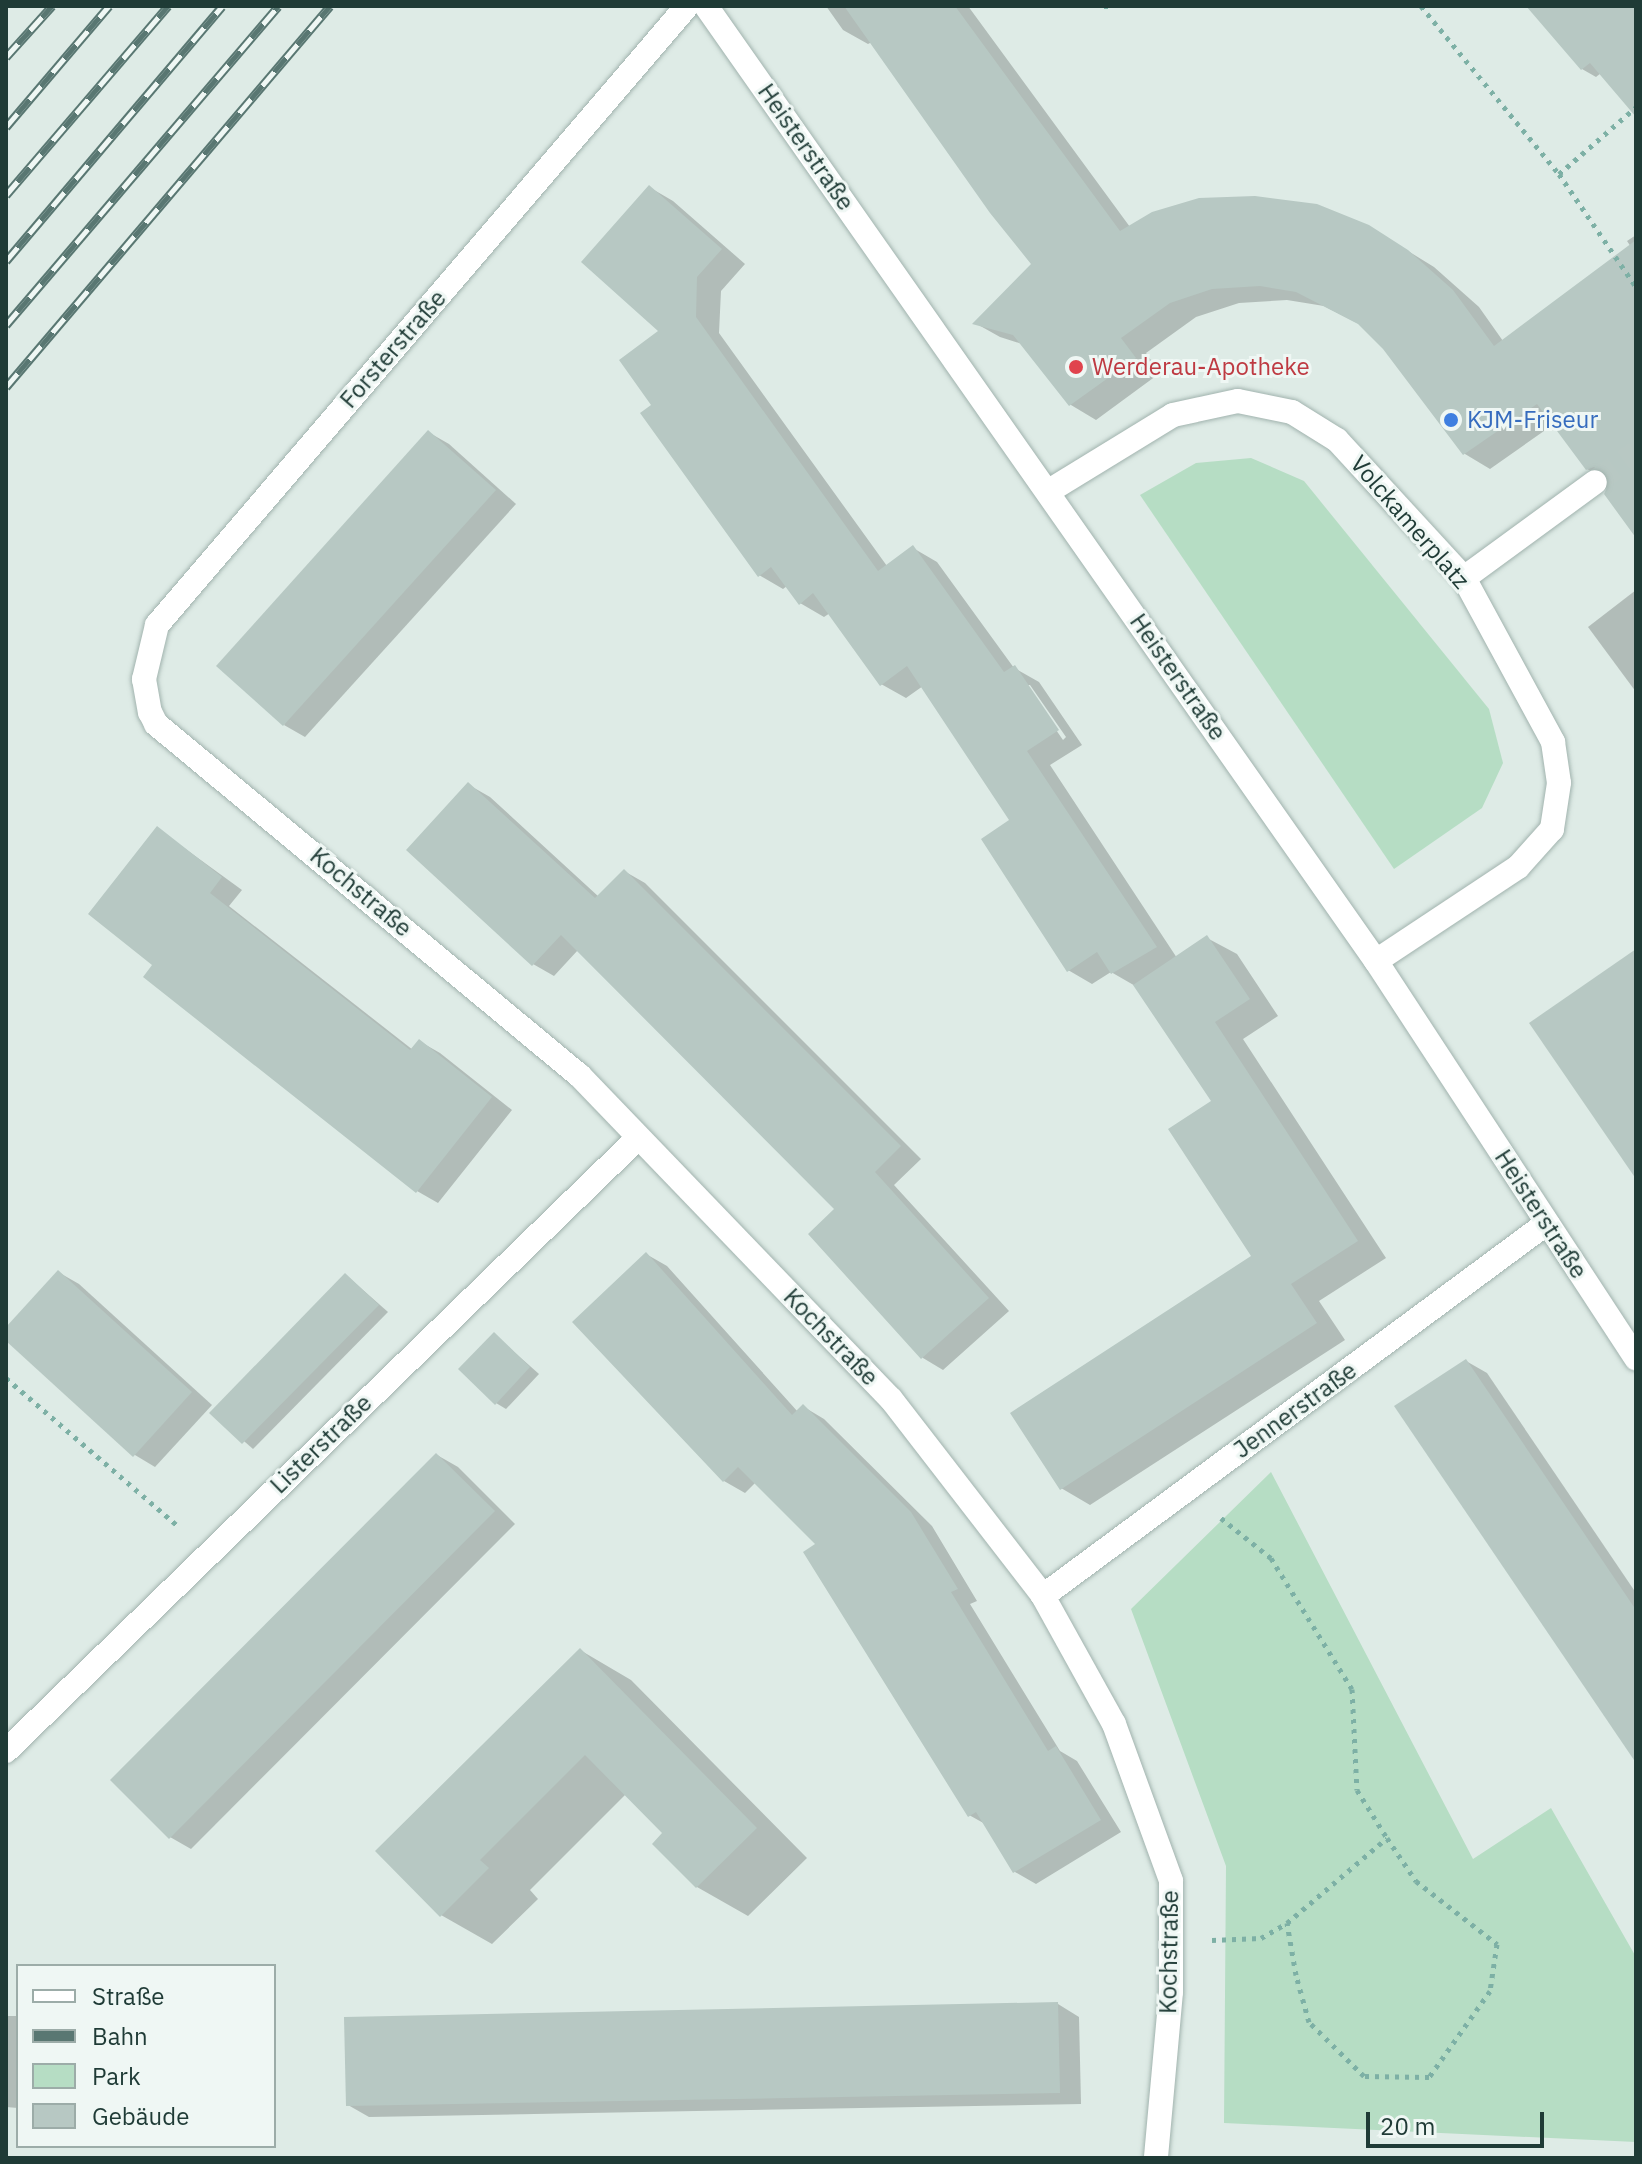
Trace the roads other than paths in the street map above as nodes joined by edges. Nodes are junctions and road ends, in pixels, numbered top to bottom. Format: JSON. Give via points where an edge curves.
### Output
{"nodes":[{"id":1,"x":687,"y":6,"type":"edge"},
{"id":2,"x":706,"y":6,"type":"edge"},
{"id":3,"x":1595,"y":482,"type":"tunnel mouth"},
{"id":4,"x":1049,"y":491,"type":"junction"},
{"id":5,"x":1464,"y":578,"type":"junction"},
{"id":6,"x":150,"y":712,"type":"joint"},
{"id":7,"x":1376,"y":961,"type":"junction"},
{"id":8,"x":638,"y":1138,"type":"junction"},
{"id":9,"x":1547,"y":1223,"type":"junction"},
{"id":10,"x":1636,"y":1358,"type":"edge"},
{"id":11,"x":1043,"y":1596,"type":"junction"},
{"id":12,"x":6,"y":1751,"type":"edge"},
{"id":13,"x":1156,"y":2158,"type":"edge"}],
"edges":[{"from":1,"to":6,"type":"street","name":"Forsterstraße","via":[[157,625],[144,679]]},
{"from":2,"to":4,"type":"street","name":"Heisterstraße"},
{"from":3,"to":5,"type":"street"},
{"from":4,"to":5,"type":"street","name":"Volckamerplatz","via":[[1173,415],[1238,401],[1292,412],[1337,440]]},
{"from":4,"to":7,"type":"street","name":"Heisterstraße"},
{"from":5,"to":7,"type":"street","name":"Volckamerplatz","via":[[1553,742],[1559,783],[1552,829],[1518,867]]},
{"from":6,"to":8,"type":"street","name":"Kochstraße","via":[[156,724],[580,1076]]},
{"from":7,"to":9,"type":"street","name":"Heisterstraße"},
{"from":8,"to":11,"type":"street","name":"Kochstraße","via":[[891,1399]]},
{"from":8,"to":12,"type":"street","name":"Listerstraße"},
{"from":9,"to":10,"type":"street","name":"Heisterstraße"},
{"from":9,"to":11,"type":"street","name":"Jennerstraße"},
{"from":11,"to":13,"type":"street","name":"Kochstraße","via":[[1119,1738],[1171,1881],[1171,1992]]}]}
